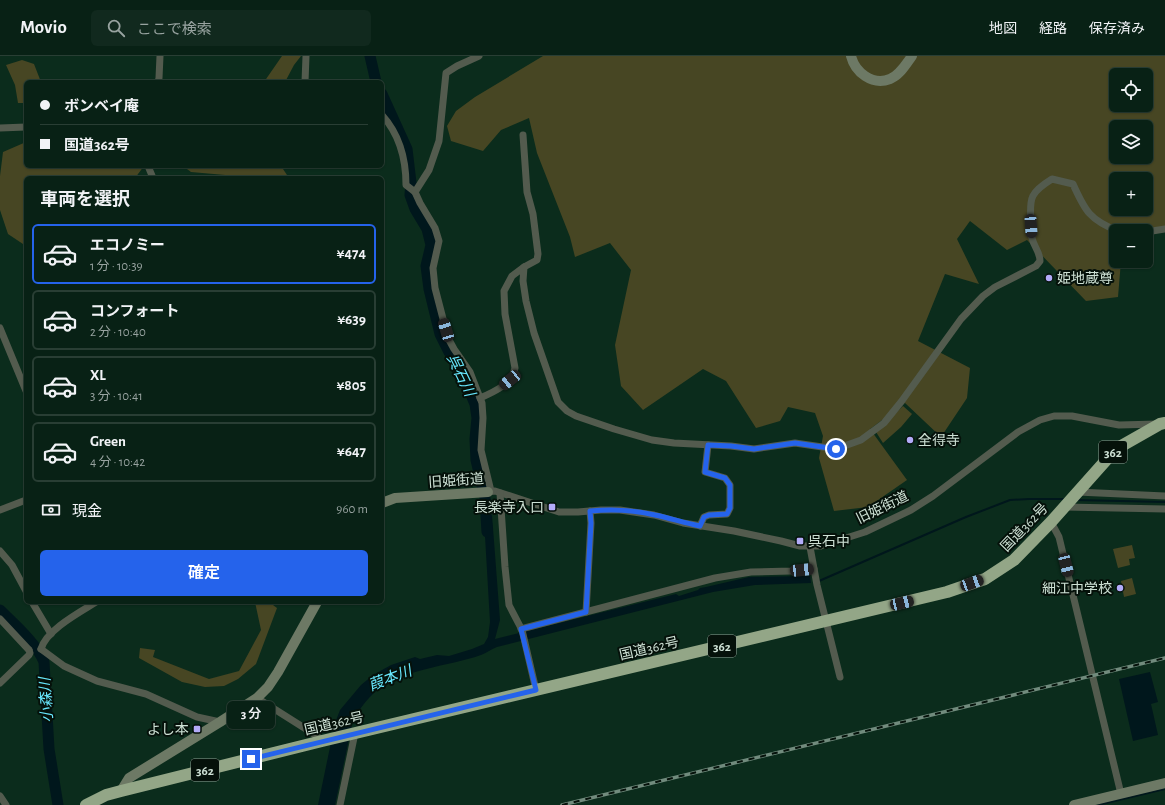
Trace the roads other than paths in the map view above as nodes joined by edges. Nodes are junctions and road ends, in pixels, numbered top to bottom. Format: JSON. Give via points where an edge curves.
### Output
{"nodes":[{"id":1,"x":160,"y":56,"type":"edge"},
{"id":2,"x":306,"y":56,"type":"edge"},
{"id":3,"x":479,"y":56,"type":"edge"},
{"id":4,"x":851,"y":56,"type":"edge"},
{"id":5,"x":912,"y":56,"type":"edge"},
{"id":6,"x":158,"y":80,"type":"edge"},
{"id":7,"x":305,"y":80,"type":"edge"},
{"id":8,"x":384,"y":117,"type":"edge"},
{"id":9,"x":24,"y":127,"type":"edge"},
{"id":10,"x":0,"y":128,"type":"edge"},
{"id":11,"x":523,"y":135,"type":"dead end"},
{"id":12,"x":414,"y":191,"type":"junction"},
{"id":13,"x":1109,"y":227,"type":"edge"},
{"id":14,"x":1165,"y":229,"type":"edge"},
{"id":15,"x":1153,"y":231,"type":"edge"},
{"id":16,"x":524,"y":267,"type":"junction"},
{"id":17,"x":0,"y":328,"type":"edge"},
{"id":18,"x":24,"y":386,"type":"edge"},
{"id":19,"x":480,"y":398,"type":"junction"},
{"id":20,"x":1162,"y":423,"type":"edge"},
{"id":21,"x":708,"y":445,"type":"junction"},
{"id":22,"x":486,"y":492,"type":"junction"},
{"id":23,"x":1077,"y":492,"type":"junction"},
{"id":24,"x":500,"y":493,"type":"junction"},
{"id":25,"x":1165,"y":496,"type":"edge"},
{"id":26,"x":24,"y":501,"type":"edge"},
{"id":27,"x":384,"y":502,"type":"edge"},
{"id":28,"x":1064,"y":507,"type":"junction"},
{"id":29,"x":1165,"y":509,"type":"edge"},
{"id":30,"x":0,"y":510,"type":"edge"},
{"id":31,"x":590,"y":511,"type":"junction"},
{"id":32,"x":1051,"y":522,"type":"junction"},
{"id":33,"x":700,"y":526,"type":"junction"},
{"id":34,"x":810,"y":547,"type":"junction"},
{"id":35,"x":0,"y":551,"type":"edge"},
{"id":36,"x":814,"y":570,"type":"junction"},
{"id":37,"x":24,"y":587,"type":"edge"},
{"id":38,"x":33,"y":604,"type":"edge"},
{"id":39,"x":93,"y":604,"type":"edge"},
{"id":40,"x":316,"y":604,"type":"edge"},
{"id":41,"x":586,"y":612,"type":"junction"},
{"id":42,"x":0,"y":620,"type":"edge"},
{"id":43,"x":826,"y":621,"type":"junction"},
{"id":44,"x":522,"y":629,"type":"junction"},
{"id":45,"x":51,"y":634,"type":"junction"},
{"id":46,"x":41,"y":649,"type":"junction"},
{"id":47,"x":28,"y":650,"type":"junction"},
{"id":48,"x":840,"y":677,"type":"dead end"},
{"id":49,"x":0,"y":683,"type":"edge"},
{"id":50,"x":536,"y":690,"type":"junction"},
{"id":51,"x":257,"y":698,"type":"junction"},
{"id":52,"x":220,"y":722,"type":"junction"},
{"id":53,"x":355,"y":734,"type":"junction"},
{"id":54,"x":324,"y":740,"type":"junction"},
{"id":55,"x":1165,"y":783,"type":"edge"},
{"id":56,"x":121,"y":791,"type":"junction"},
{"id":57,"x":1121,"y":794,"type":"junction"},
{"id":58,"x":0,"y":796,"type":"edge"},
{"id":59,"x":6,"y":805,"type":"edge"},
{"id":60,"x":86,"y":805,"type":"edge"},
{"id":61,"x":340,"y":805,"type":"edge"},
{"id":62,"x":1074,"y":805,"type":"edge"}],
"edges":[{"from":1,"to":6,"type":"street"},
{"from":2,"to":7,"type":"street"},
{"from":3,"to":12,"type":"street","via":[[446,73],[439,141],[429,170]]},
{"from":4,"to":5,"type":"street","via":[[864,76],[876,81],[890,79],[901,71]]},
{"from":8,"to":12,"type":"street","via":[[400,145],[406,184]]},
{"from":9,"to":10,"type":"street"},
{"from":11,"to":16,"type":"street","via":[[527,192],[533,214],[538,254],[537,260]]},
{"from":12,"to":19,"type":"street","via":[[435,228],[439,241],[433,268],[435,288],[448,338],[470,372]]},
{"from":13,"to":21,"type":"street","via":[[1095,220],[1083,207],[1073,184],[1052,179],[1038,188],[1031,198],[1032,238],[1040,261],[1036,266],[983,296],[961,319],[884,423],[860,440],[836,449],[795,443],[754,449]]},
{"from":14,"to":15,"type":"street"},
{"from":16,"to":19,"type":"street","via":[[512,276],[504,291],[514,375],[502,386]]},
{"from":16,"to":21,"type":"street","via":[[523,281],[527,308],[534,333],[558,402],[567,411],[652,440]]},
{"from":17,"to":18,"type":"street"},
{"from":19,"to":22,"type":"street","via":[[483,418],[481,450]]},
{"from":20,"to":23,"type":"highway","name":"国道362号","number":"362","via":[[1116,449]]},
{"from":20,"to":34,"type":"street","name":"旧姫街道","via":[[1119,425],[1072,416],[1054,416],[1040,420],[1018,432],[911,510],[865,532],[826,545]]},
{"from":21,"to":33,"type":"street","via":[[705,472],[725,478],[730,485],[730,508],[727,514],[704,517]]},
{"from":22,"to":24,"type":"street","name":"旧姫街道"},
{"from":22,"to":27,"type":"street","name":"旧姫街道","via":[[395,498]]},
{"from":23,"to":25,"type":"street"},
{"from":23,"to":28,"type":"highway","name":"国道362号","number":"362"},
{"from":24,"to":31,"type":"street","name":"旧姫街道","via":[[559,512]]},
{"from":24,"to":44,"type":"street","via":[[509,604]]},
{"from":26,"to":30,"type":"street"},
{"from":28,"to":29,"type":"street"},
{"from":28,"to":32,"type":"highway","name":"国道362号","number":"362"},
{"from":31,"to":33,"type":"street","name":"旧姫街道","via":[[620,510]]},
{"from":31,"to":41,"type":"street"},
{"from":32,"to":43,"type":"highway","name":"国道362号","number":"362","via":[[1014,560],[984,579],[947,592]]},
{"from":32,"to":57,"type":"street","via":[[1059,537]]},
{"from":33,"to":34,"type":"street","name":"旧姫街道"},
{"from":34,"to":36,"type":"street"},
{"from":35,"to":37,"type":"street","via":[[12,565]]},
{"from":36,"to":41,"type":"street","via":[[751,572],[715,578]]},
{"from":36,"to":43,"type":"street"},
{"from":38,"to":45,"type":"street"},
{"from":39,"to":45,"type":"street"},
{"from":40,"to":51,"type":"street","via":[[278,672]]},
{"from":41,"to":44,"type":"street"},
{"from":42,"to":47,"type":"street"},
{"from":43,"to":48,"type":"street"},
{"from":43,"to":50,"type":"highway","name":"国道362号","number":"362"},
{"from":44,"to":50,"type":"street"},
{"from":45,"to":46,"type":"street"},
{"from":46,"to":47,"type":"street"},
{"from":46,"to":52,"type":"street","via":[[64,666],[97,681],[146,694],[197,717]]},
{"from":47,"to":49,"type":"street","via":[[29,655]]},
{"from":50,"to":53,"type":"highway","name":"国道362号","number":"362"},
{"from":51,"to":52,"type":"street"},
{"from":51,"to":54,"type":"street"},
{"from":52,"to":56,"type":"street","via":[[129,778]]},
{"from":53,"to":54,"type":"highway","name":"国道362号","number":"362"},
{"from":53,"to":61,"type":"street"},
{"from":54,"to":56,"type":"highway","name":"国道362号","number":"362"},
{"from":55,"to":57,"type":"street"},
{"from":56,"to":60,"type":"highway","name":"国道362号","number":"362"},
{"from":57,"to":62,"type":"street"},
{"from":58,"to":59,"type":"street"}]}
